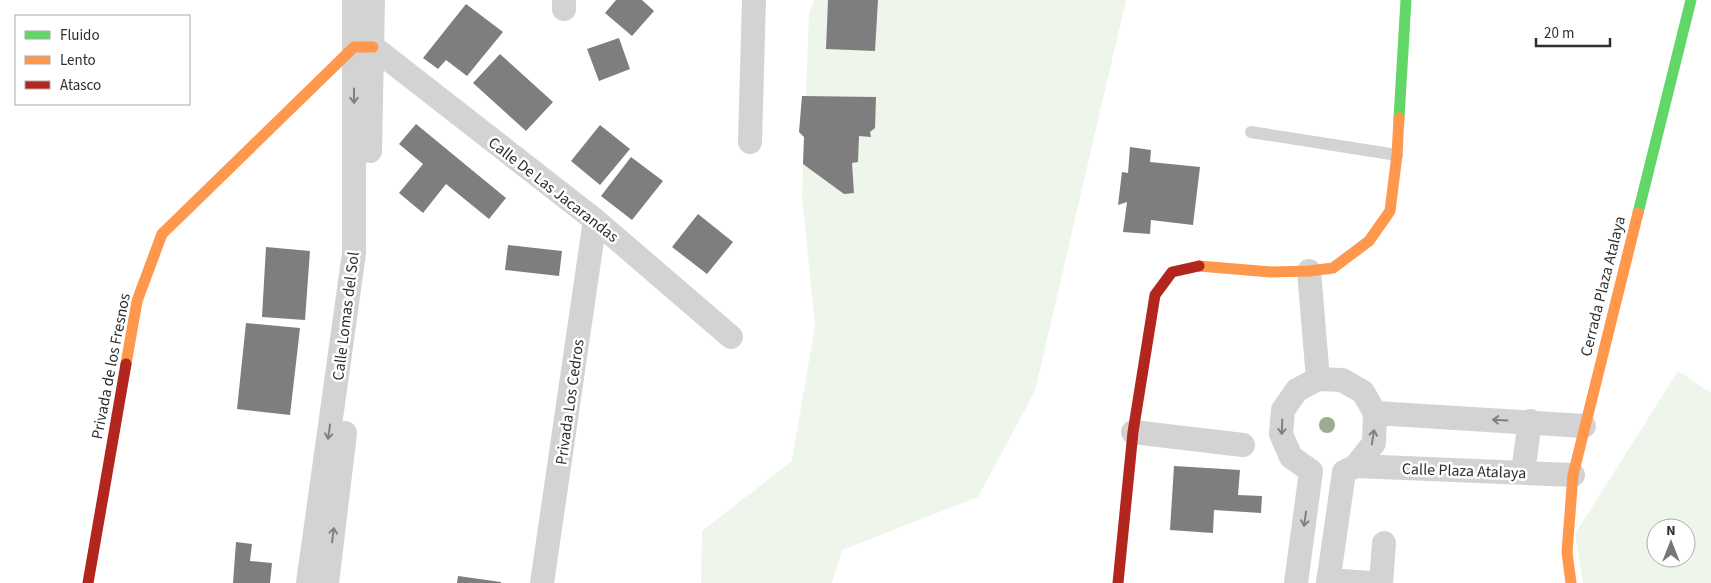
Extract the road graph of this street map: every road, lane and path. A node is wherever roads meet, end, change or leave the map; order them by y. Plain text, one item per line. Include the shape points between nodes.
1 (354, 0) edge
2 (373, 0) edge
3 (754, 0) edge
4 (1406, 0) edge
5 (1691, 0) edge
6 (363, 47) junction
7 (1251, 132) dead end
8 (750, 142) dead end
9 (1397, 155) junction
10 (595, 220) junction
11 (1309, 271) junction
12 (730, 337) dead end
13 (1318, 379) junction
14 (1375, 413) junction
15 (1530, 421) junction
16 (1584, 426) junction
17 (1133, 432) junction
18 (1243, 446) dead end
19 (1356, 466) junction
20 (1523, 472) junction
21 (1573, 475) junction
22 (1384, 543) dead end
23 (1328, 581) edge
24 (88, 583) edge
25 (308, 583) edge
26 (327, 583) edge
27 (542, 583) edge
28 (1118, 583) edge
29 (1296, 583) edge
30 (1371, 583) edge
31 (1381, 583) edge
32 (1571, 583) edge

1 - 6 street
2 - 6 street
3 - 8 street
4 - 9 street
5 - 16 street, Cerrada Plaza Atalaya
6 - 10 street, Calle De Las Jacarandas
6 - 24 street, Privada de los Fresnos via 162,234 137,301
6 -> 25 street, Calle Lomas del Sol via 354,253
26 -> 6 street, Calle Lomas del Sol via 367,253
7 - 9 lane
9 - 11 street via 1390,211 1369,241 1333,268
10 - 12 street, Calle De Las Jacarandas
10 - 27 street, Privada Los Cedros
11 - 13 street
11 - 17 street via 1271,272 1200,266 1172,272 1155,295
13 - 14 street via 1342,380 1363,392
13 -> 29 street via 1297,390 1283,410 1281,434 1291,456 1311,471
15 -> 14 street
19 -> 14 street via 1374,443
15 - 16 street
15 - 20 street
16 - 21 street, Cerrada Plaza Atalaya
17 - 18 street
17 - 28 street
19 - 20 street, Calle Plaza Atalaya
19 - 23 street via 1344,472
20 - 21 street, Calle Plaza Atalaya
21 - 32 street, Cerrada Plaza Atalaya via 1567,552
22 - 31 street
23 - 30 street

